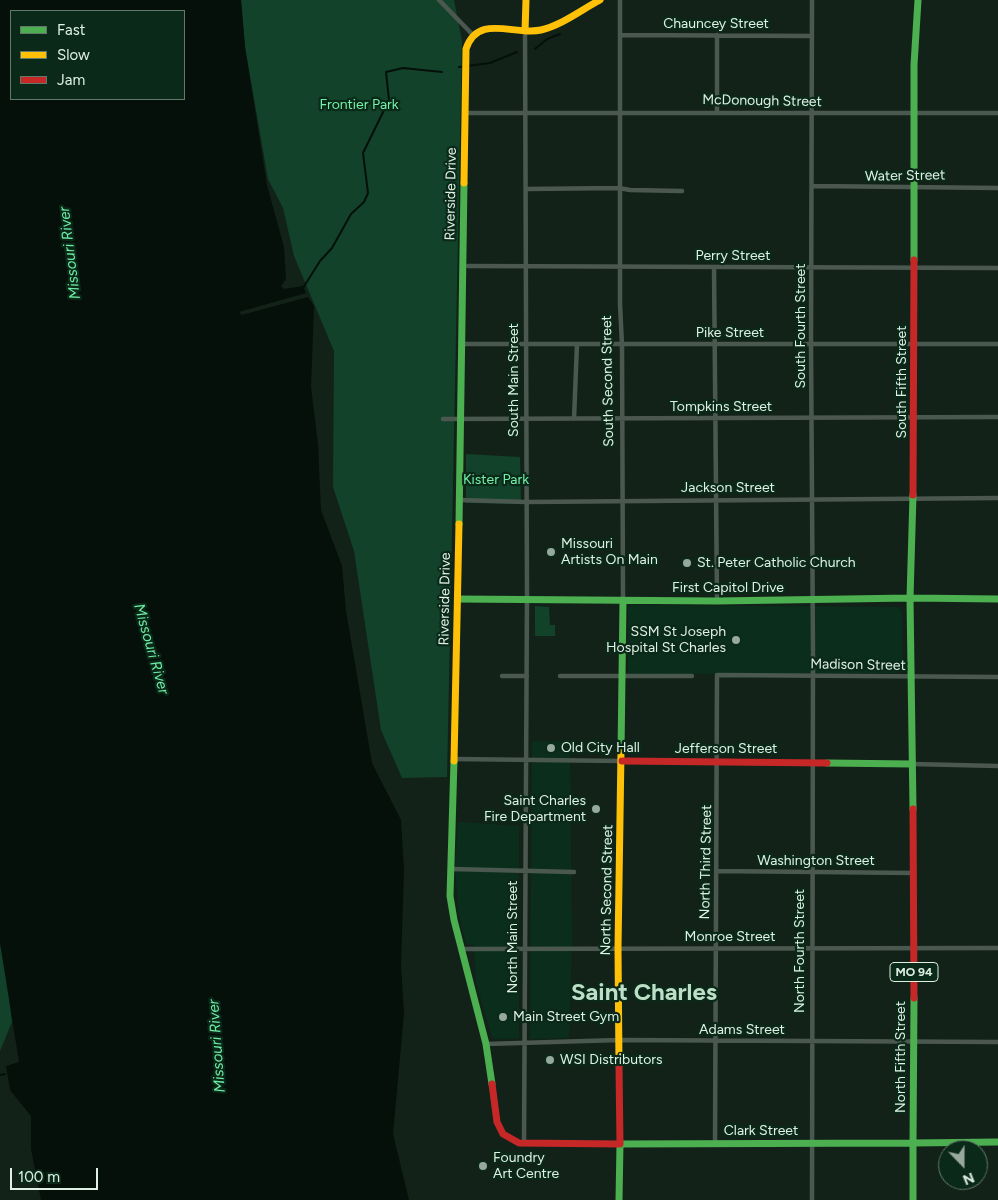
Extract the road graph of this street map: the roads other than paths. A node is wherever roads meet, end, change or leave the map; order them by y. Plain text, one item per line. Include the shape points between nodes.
1 (439, 0) edge
2 (526, 0) edge
3 (600, 0) edge
4 (620, 0) edge
5 (812, 0) edge
6 (918, 0) edge
7 (525, 31) junction
8 (472, 34) junction
9 (620, 35) junction
10 (717, 35) junction
11 (812, 36) junction
12 (525, 112) junction
13 (619, 112) junction
14 (717, 112) junction
15 (466, 113) junction
16 (813, 113) junction
17 (915, 113) junction
18 (998, 113) edge
19 (813, 186) junction
20 (914, 187) junction
21 (526, 188) junction
22 (619, 188) junction
23 (998, 188) edge
24 (682, 191) dead end
25 (468, 266) dead end
26 (620, 267) junction
27 (714, 267) junction
28 (812, 267) junction
29 (526, 268) junction
30 (914, 268) junction
31 (998, 268) edge
32 (461, 344) junction
33 (526, 344) junction
34 (577, 344) junction
35 (714, 344) junction
36 (811, 344) junction
37 (914, 344) junction
38 (998, 344) edge
39 (622, 345) junction
40 (914, 417) junction
41 (998, 417) edge
42 (715, 418) junction
43 (812, 418) junction
44 (443, 419) dead end
45 (460, 419) junction
46 (527, 419) junction
47 (574, 419) junction
48 (622, 419) junction
49 (998, 498) edge
50 (813, 499) junction
51 (914, 499) junction
52 (459, 500) junction
53 (622, 500) junction
54 (716, 500) junction
55 (527, 502) junction
56 (910, 598) junction
57 (458, 599) junction
58 (998, 599) edge
59 (527, 600) junction
60 (813, 600) junction
61 (623, 601) junction
62 (717, 601) junction
63 (717, 675) joint
64 (502, 676) dead end
65 (527, 676) junction
66 (560, 676) dead end
67 (692, 676) dead end
68 (813, 676) junction
69 (622, 677) junction
70 (910, 677) junction
71 (998, 677) edge
72 (453, 759) junction
73 (525, 760) junction
74 (622, 761) junction
75 (718, 761) junction
76 (812, 762) junction
77 (912, 764) junction
78 (998, 766) edge
79 (451, 869) junction
80 (524, 870) junction
81 (574, 872) dead end
82 (717, 872) junction
83 (811, 872) junction
84 (914, 872) junction
85 (524, 948) junction
86 (618, 948) junction
87 (914, 948) junction
88 (998, 948) edge
89 (716, 949) junction
90 (811, 949) junction
91 (461, 950) junction
92 (618, 1040) junction
93 (524, 1042) junction
94 (716, 1042) junction
95 (812, 1042) junction
96 (912, 1042) junction
97 (998, 1042) edge
98 (486, 1044) junction
99 (998, 1142) edge
100 (812, 1143) junction
101 (913, 1143) junction
102 (524, 1144) junction
103 (620, 1144) junction
104 (716, 1144) junction
105 (619, 1200) edge
106 (812, 1200) edge
107 (913, 1200) edge

1 - 8 street
2 - 7 main road, South Main Street
3 - 7 main road via 549,27 535,32
4 - 9 street, South Second Street
5 - 11 street, South Fourth Street
6 - 17 main road, South Fifth Street
7 - 8 main road via 483,29
7 - 12 street, South Main Street
8 - 15 main road, Riverside Drive via 466,52
9 - 10 street, Chauncey Street
9 - 13 street, South Second Street
10 - 11 street, Chauncey Street
10 - 14 street
11 - 16 street, South Fourth Street
12 - 13 street, McDonough Street
12 - 15 street, McDonough Street
12 - 21 street, South Main Street
13 - 14 street, McDonough Street
13 - 22 street, South Second Street
14 - 16 street, McDonough Street
15 - 32 main road, Riverside Drive
16 - 17 street, McDonough Street
16 - 19 street, South Fourth Street
17 - 18 street, McDonough Street
17 - 20 main road, South Fifth Street
19 - 20 street, Water Street
19 - 28 street, South Fourth Street
20 - 23 street, Water Street
20 - 30 main road, South Fifth Street
21 - 22 street
21 - 29 street, South Main Street
22 - 24 street
22 - 26 street, South Second Street
25 - 29 street, Perry Street
26 - 27 street, Perry Street
26 - 29 street, Perry Street
26 - 39 street, South Second Street
27 - 28 street, Perry Street
27 - 35 street
28 - 30 street, Perry Street
28 - 36 street, South Fourth Street
29 - 33 street, South Main Street
30 - 31 street, Perry Street
30 - 37 main road, South Fifth Street
32 - 33 street, Pike Street
32 - 45 main road, Riverside Drive
33 - 34 street, Pike Street
33 - 46 street, South Main Street
34 - 39 street, Pike Street
34 - 47 street
35 - 36 street, Pike Street
35 - 39 street, Pike Street
35 - 42 street
36 - 37 street, Pike Street
36 - 43 street, South Fourth Street
37 - 38 street, Pike Street
37 - 40 main road, South Fifth Street
39 - 48 street, South Second Street
40 - 41 street, Tompkins Street
40 - 43 street, Tompkins Street
40 - 51 main road, South Fifth Street
42 - 43 street, Tompkins Street
42 - 48 street, Tompkins Street
42 - 54 street
43 - 50 street, South Fourth Street
44 - 45 street, Tompkins Street
45 - 46 street, Tompkins Street
45 - 52 main road, Riverside Drive
46 - 47 street, Tompkins Street
46 - 55 street, South Main Street
47 - 48 street, Tompkins Street
48 - 53 street, South Second Street
49 - 51 street, Jackson Street
50 - 51 street, Jackson Street
50 - 54 street, Jackson Street
50 - 60 street, South Fourth Street
51 - 56 main road, South Fifth Street
52 - 55 street, Jackson Street
52 - 57 main road, Riverside Drive
53 - 54 street, Jackson Street
53 - 55 street, Jackson Street
53 - 61 street, South Second Street
54 - 62 street
55 - 59 street, South Main Street
56 - 58 main road, First Capitol Drive
56 - 60 main road, First Capitol Drive
56 - 70 main road, South Fifth Street / MO 94
57 - 59 main road, First Capitol Drive
57 - 72 main road, Riverside Drive
59 - 61 main road, First Capitol Drive
59 - 65 street, South Main Street
60 - 62 main road, First Capitol Drive
60 - 68 street, South Fourth Street
61 - 62 main road, First Capitol Drive
61 - 69 main road, South Second Street
63 - 68 street, Madison Street
63 - 75 street, North Third Street
64 - 65 street
65 - 73 street, South Main Street
66 - 69 street
67 - 69 street
68 - 70 street, Madison Street
68 - 76 street, South Fourth Street
69 - 74 main road, South Second Street
70 - 71 street, Madison Street
70 - 77 main road, South Fifth Street / MO 94
72 - 73 street, Jefferson Street
72 - 79 main road, Riverside Drive
73 - 74 street, Jefferson Street
73 - 80 street, North Main Street
74 - 75 main road, Jefferson Street
74 - 86 main road, North Second Street
75 - 76 main road, Jefferson Street
75 - 82 street, North Third Street
76 - 77 main road, Jefferson Street
76 - 83 street, North Fourth Street
77 - 78 street, Jefferson Street
77 - 84 main road, North Fifth Street / MO 94
79 - 80 street
79 - 91 main road, Riverside Drive via 452,909
80 - 81 street
80 - 85 street, North Main Street
82 - 83 street, Washington Street
82 - 89 street, North Third Street
83 - 84 street, Washington Street
83 - 90 street, North Fourth Street
84 - 87 main road, North Fifth Street / MO 94
85 - 86 street, Monroe Street
85 - 91 street, Monroe Street
85 - 93 street, North Main Street
86 - 89 street, Monroe Street
86 - 92 main road, North Second Street
87 - 88 street, Monroe Street
87 - 90 street, Monroe Street
87 - 96 main road, North Fifth Street / MO 94
89 - 90 street, Monroe Street
89 - 94 street, North Third Street
90 - 95 street, North Fourth Street
91 - 98 main road, Riverside Drive
92 - 93 street, Adams Street
92 - 94 street, Adams Street
92 - 103 main road, North Second Street
93 - 98 street, Adams Street
93 - 102 street, North Main Street
94 - 95 street, Adams Street
94 - 104 street, North Third Street
95 - 96 street, Adams Street
95 - 100 street, North Fourth Street
96 - 97 street, Adams Street
96 - 101 main road, North Fifth Street / MO 94
98 - 102 main road, Riverside Drive via 499,1128 508,1138
99 - 101 main road, Clark Street
100 - 101 main road, Clark Street
100 - 104 main road, Clark Street
100 - 106 street, North Fourth Street
101 - 107 main road, North Fifth Street
102 - 103 main road, Clark Street
103 - 104 main road, Clark Street
103 - 105 main road, North Second Street

